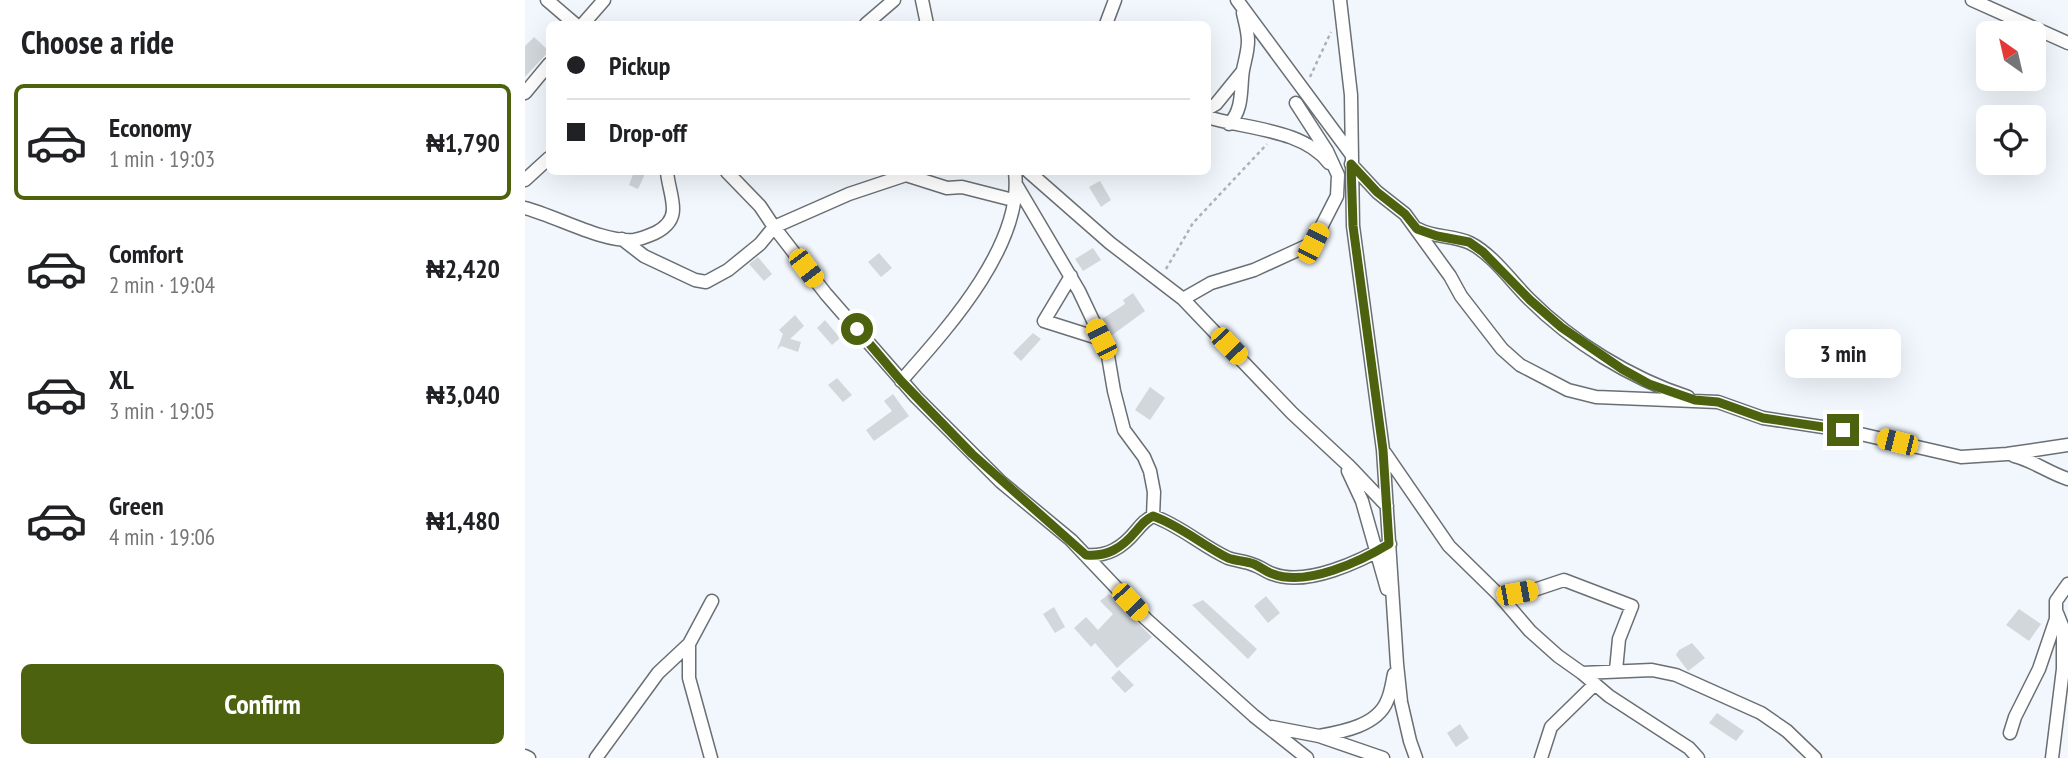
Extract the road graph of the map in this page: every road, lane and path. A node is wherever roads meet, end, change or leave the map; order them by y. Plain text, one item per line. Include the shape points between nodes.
1 (548, 0) edge
2 (604, 0) edge
3 (894, 0) edge
4 (922, 0) edge
5 (1115, 0) edge
6 (1972, 0) edge
7 (1239, 4) edge
8 (1340, 6) edge
9 (572, 21) edge
10 (586, 21) edge
11 (870, 21) edge
12 (926, 21) edge
13 (1107, 21) edge
14 (2068, 43) edge
15 (546, 68) edge
16 (1243, 71) junction
17 (1303, 90) junction
18 (525, 93) edge
19 (1296, 103) dead end
20 (1211, 107) edge
21 (1211, 118) edge
22 (1229, 124) junction
23 (1275, 133) junction
24 (1351, 160) junction
25 (546, 161) edge
26 (667, 175) edge
27 (730, 175) edge
28 (1015, 175) edge
29 (1032, 175) edge
30 (1338, 175) junction
31 (893, 176) edge
32 (525, 180) edge
33 (1017, 186) junction
34 (1013, 200) junction
35 (525, 208) edge
36 (774, 227) junction
37 (1417, 229) junction
38 (622, 239) junction
39 (1071, 276) junction
40 (1160, 281) junction
41 (1183, 299) junction
42 (1101, 339) junction
43 (901, 381) junction
44 (1695, 400) junction
45 (2068, 445) edge
46 (1383, 450) junction
47 (1335, 452) junction
48 (2007, 454) junction
49 (2068, 479) edge
50 (1387, 506) junction
51 (1153, 516) junction
52 (1389, 544) junction
53 (1375, 552) junction
54 (1086, 555) junction
55 (2068, 584) edge
56 (1500, 596) junction
57 (712, 601) dead end
58 (1392, 603) junction
59 (2055, 610) junction
60 (2068, 615) edge
61 (2063, 628) junction
62 (689, 644) junction
63 (1396, 660) junction
64 (1616, 670) junction
65 (1581, 673) junction
66 (1595, 684) junction
67 (1268, 726) junction
68 (2010, 733) dead end
69 (1319, 736) junction
70 (596, 758) edge
71 (711, 758) edge
72 (1307, 758) edge
73 (1383, 758) edge
74 (1416, 758) edge
75 (1541, 758) edge
76 (1698, 758) edge
77 (1815, 758) edge
78 (2052, 758) edge

1 - 9 street
2 - 10 street
3 - 11 street
4 - 12 street
5 - 13 street
6 - 14 street
7 - 16 street via 1248,40
7 - 17 street
8 - 17 path
8 - 24 street via 1351,95
15 - 18 street
16 - 20 street
16 - 22 street via 1241,98
17 - 24 street
19 - 30 street
21 - 22 street
22 - 23 street
23 - 30 street via 1315,150
23 - 40 path via 1193,223
24 - 37 street
24 - 46 street via 1353,226
25 - 32 street
26 - 38 street via 673,210 669,224 643,238
27 - 36 street via 761,206
28 - 33 street
29 - 40 street
30 - 41 street via 1337,196 1313,243
31 - 34 street via 906,175
31 - 36 street
33 - 34 street
33 - 39 street
34 - 43 street via 1000,243 969,299
35 - 38 street
36 - 38 street via 728,270 706,282 644,256
36 - 43 street
37 - 44 street via 1469,242 1561,327 1649,384
37 - 44 street via 1487,331 1520,365 1582,395
39 - 42 street
39 - 42 street via 1044,321
40 - 41 street
41 - 47 street
42 - 51 street via 1111,364 1124,430 1150,471
43 - 54 street via 1001,482
44 - 48 street via 1961,457
45 - 48 street
46 - 50 street
46 - 56 street via 1449,546
47 - 50 street
47 - 53 street via 1362,501
48 - 49 street
50 - 52 street
51 - 53 street via 1173,523 1230,559 1273,575 1324,573
51 - 54 street via 1117,549 1100,556
52 - 53 street
52 - 58 street
53 - 58 street
54 - 67 street via 1146,619
55 - 59 street
56 - 64 street via 1564,580 1632,606 1619,639
56 - 65 street via 1530,631
57 - 62 street
58 - 63 street
59 - 61 street
59 - 68 street via 2039,669
60 - 61 street
61 - 78 street
62 - 70 street via 659,673
62 - 71 street via 689,678
63 - 69 street via 1387,703 1379,712 1364,723
63 - 74 street
64 - 65 street
64 - 77 street via 1676,675 1721,694 1761,713
65 - 66 street
66 - 75 street via 1551,727
66 - 76 street via 1689,747
67 - 69 street
67 - 72 street
69 - 73 street

